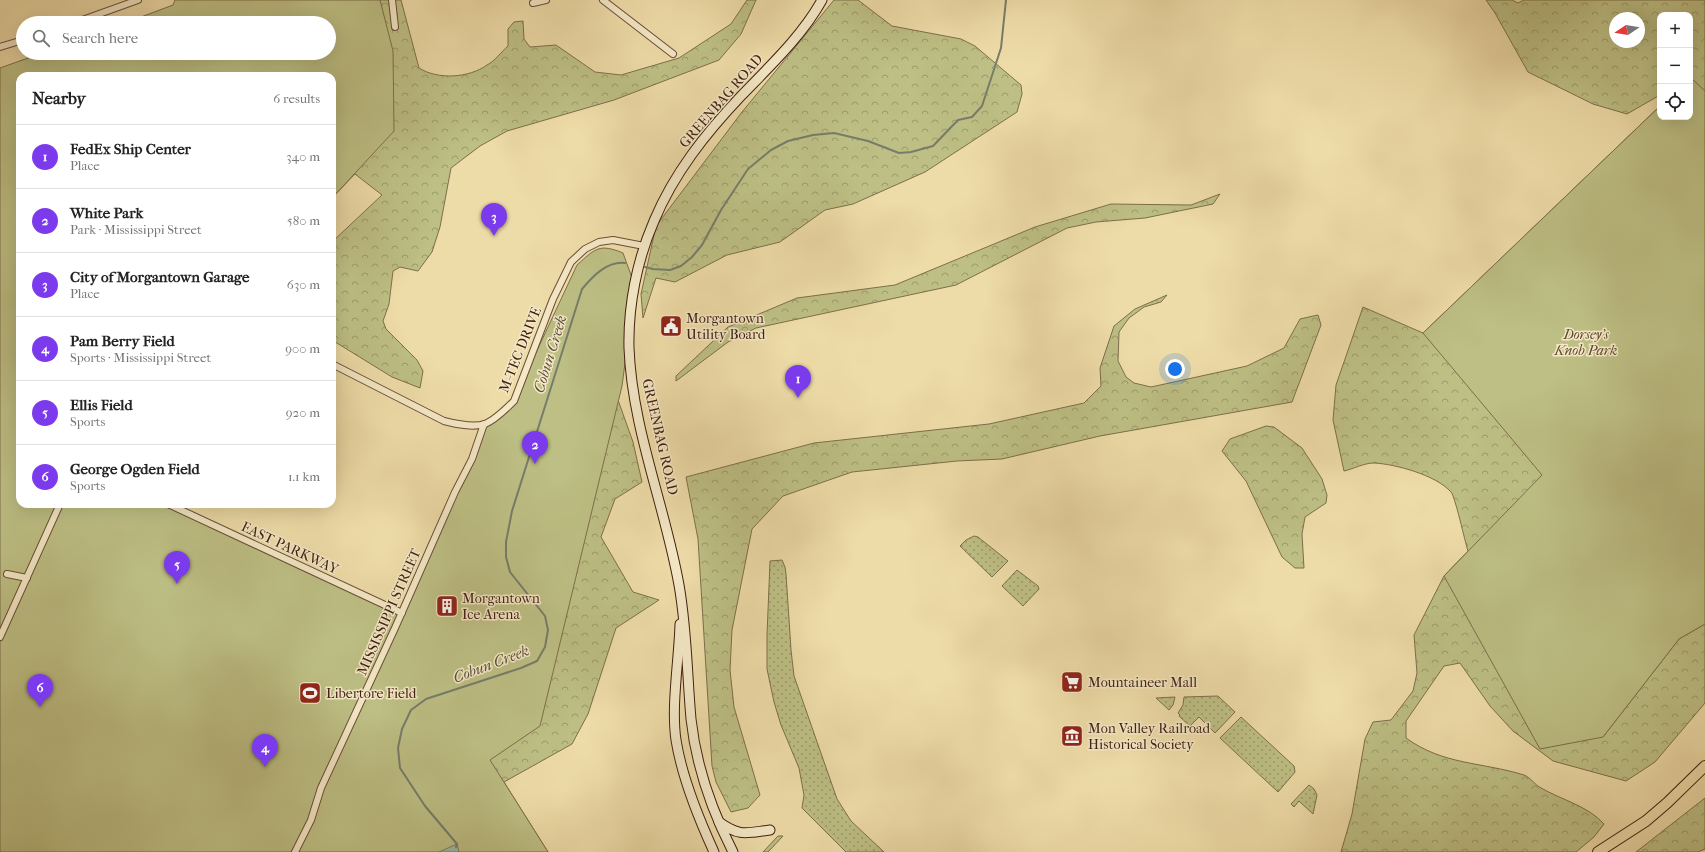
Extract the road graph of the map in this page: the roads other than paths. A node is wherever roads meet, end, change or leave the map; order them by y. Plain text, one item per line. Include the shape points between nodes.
1 (138, 0) edge
2 (392, 0) edge
3 (546, 0) edge
4 (603, 0) edge
5 (822, 0) edge
6 (533, 3) dead end
7 (93, 16) edge
8 (396, 27) dead end
9 (16, 42) edge
10 (0, 47) edge
11 (673, 54) dead end
12 (644, 246) junction
13 (336, 366) edge
14 (484, 424) junction
15 (58, 508) edge
16 (177, 508) edge
17 (6, 574) dead end
18 (27, 578) junction
19 (681, 603) junction
20 (402, 613) junction
21 (0, 637) edge
22 (1705, 766) edge
23 (718, 821) junction
24 (770, 830) dead end
25 (295, 852) edge
26 (714, 852) edge
27 (733, 852) edge
28 (1598, 852) edge

1 - 7 street
2 - 8 street
3 - 6 street
4 - 11 street
5 - 12 main road, GREENBAG ROAD via 806,25 693,152 676,176
9 - 10 street
12 - 14 street, M-TEC DRIVE via 613,240 599,242 576,256 564,272 514,401 506,410
12 - 19 main road, GREENBAG ROAD via 631,317 631,373
13 - 14 street via 444,421
14 - 20 street, MISSISSIPPI STREET via 478,446
15 - 18 street
16 - 20 street, EAST PARKWAY
17 - 18 street
18 - 21 street
19 - 23 main road, GREENBAG ROAD via 697,751
19 - 26 main road, GREENBAG ROAD via 676,739 692,797
20 - 25 street, MISSISSIPPI STREET via 321,788 311,820
22 - 28 main road via 1646,821
23 - 24 main road via 737,833
23 - 27 main road, GREENBAG ROAD

